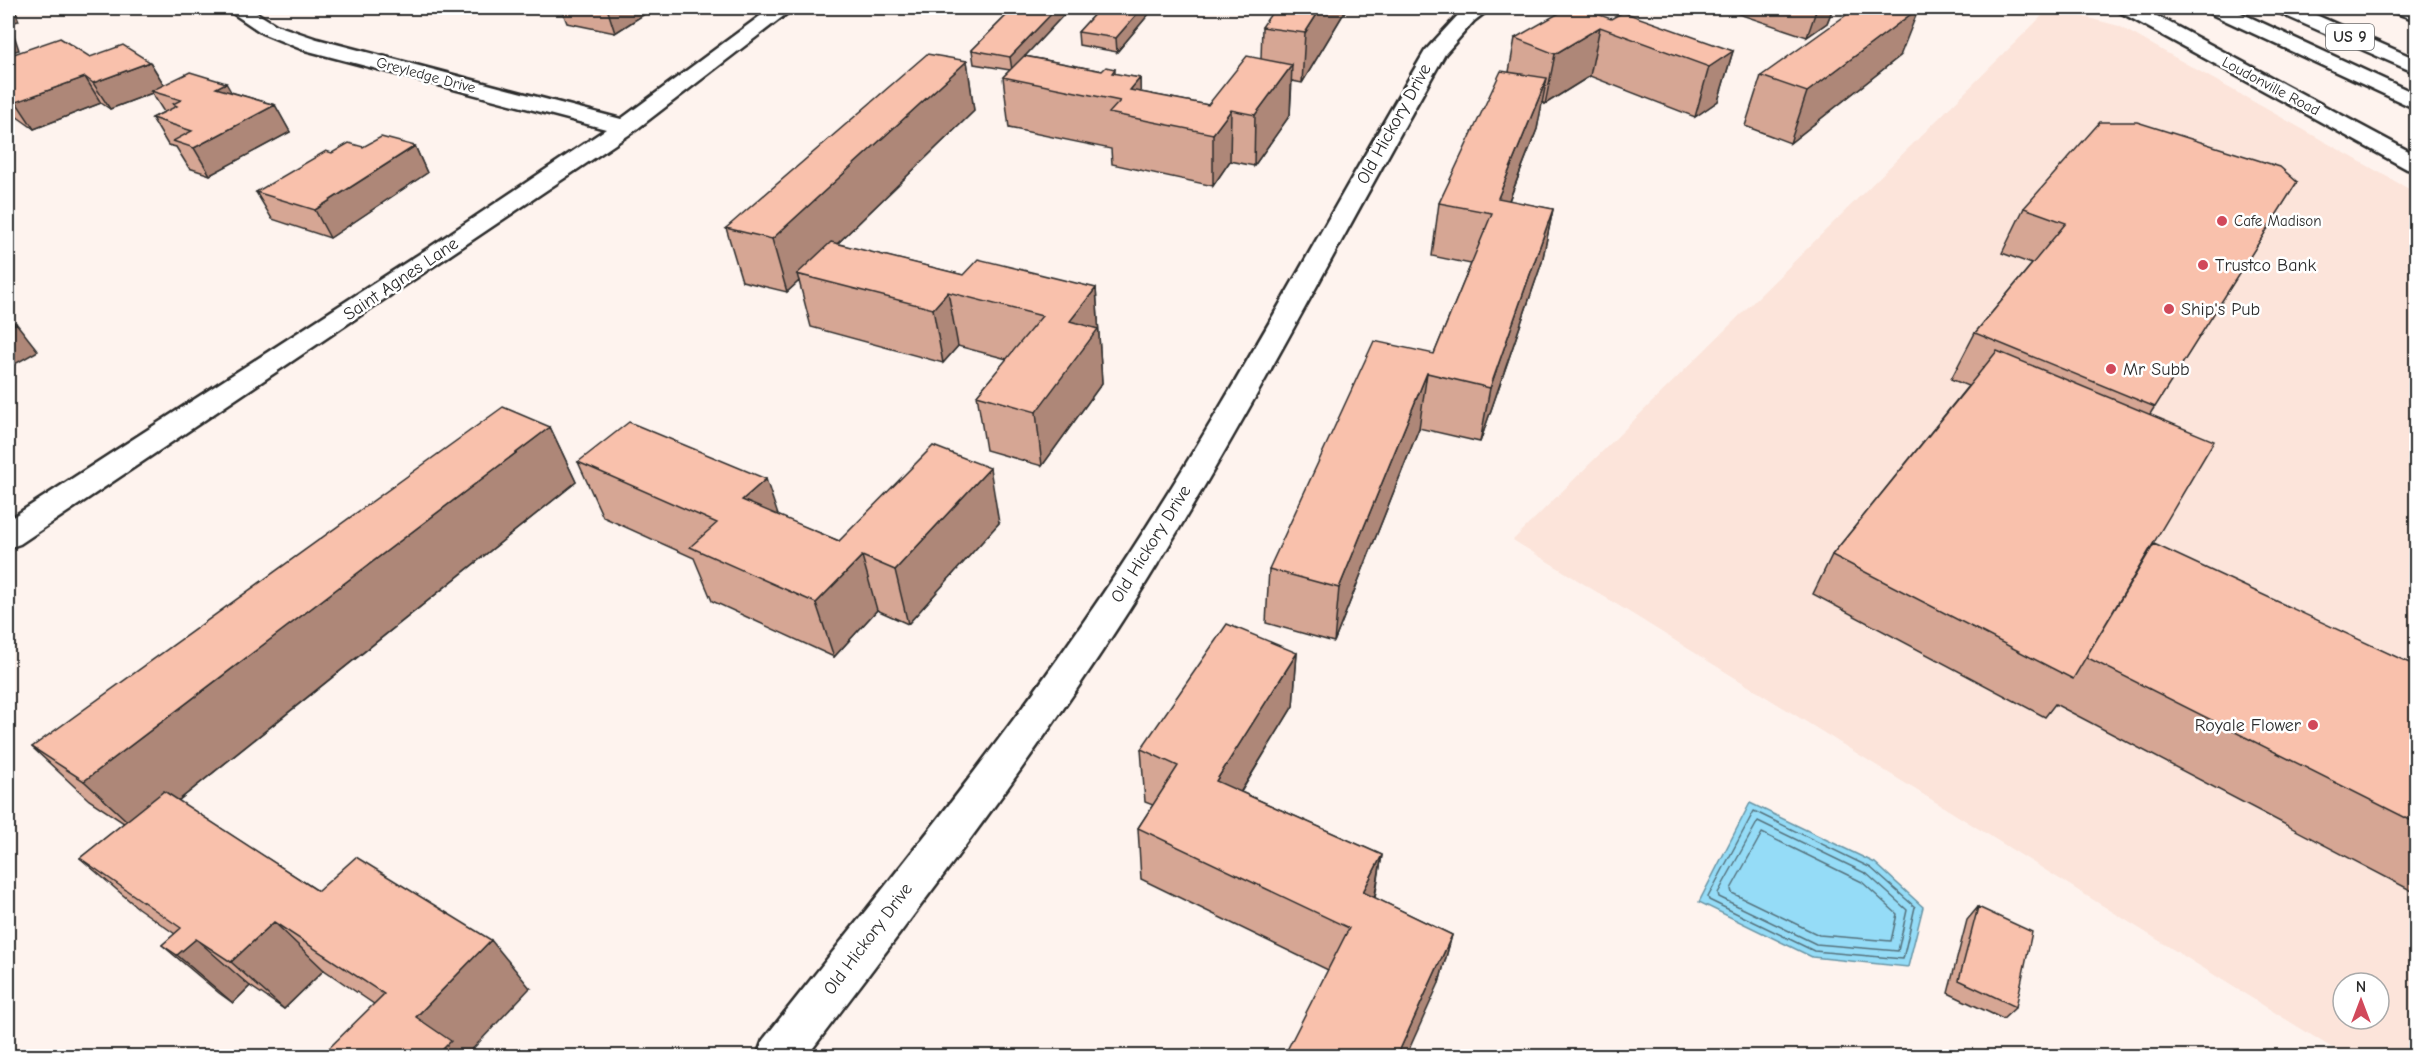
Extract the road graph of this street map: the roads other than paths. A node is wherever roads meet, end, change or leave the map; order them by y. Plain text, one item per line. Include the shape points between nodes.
1 (234, 8) edge
2 (784, 8) edge
3 (1481, 8) edge
4 (2127, 8) edge
5 (2214, 8) edge
6 (2284, 8) edge
7 (2400, 8) edge
8 (2416, 14) edge
9 (2416, 67) edge
10 (2416, 102) edge
11 (624, 126) junction
12 (2416, 164) edge
13 (8, 536) edge
14 (779, 1056) edge

1 - 11 main road, Greyledge Drive via 269,29 309,44
2 - 11 main road, Saint Agnes Lane
3 - 14 main road, Old Hickory Drive via 1467,17 1436,51 1208,454 1117,600 977,796
4 - 12 main road, Loudonville Road
5 - 10 main road
6 - 9 main road, US 9
7 - 8 main road
11 - 13 main road, Saint Agnes Lane via 305,342

